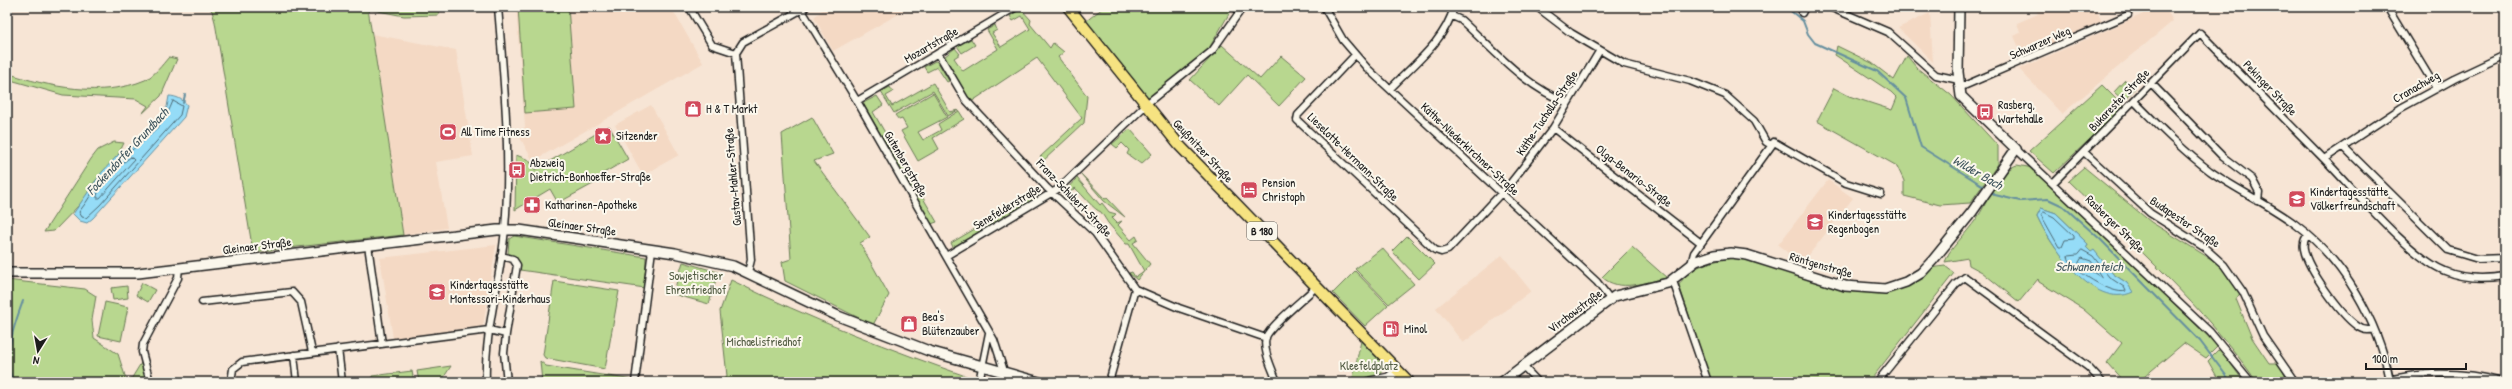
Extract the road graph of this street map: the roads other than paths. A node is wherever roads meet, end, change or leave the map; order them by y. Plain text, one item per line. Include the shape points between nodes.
1 (498, 7) edge
2 (689, 7) edge
3 (1016, 7) edge
4 (1068, 7) edge
5 (1243, 7) edge
6 (1324, 7) edge
7 (1454, 7) edge
8 (1537, 7) edge
9 (1806, 7) edge
10 (1830, 7) edge
11 (1959, 7) edge
12 (2387, 7) edge
13 (802, 8) edge
14 (1802, 13) dead end
15 (2128, 15) dead end
16 (1452, 16) junction
17 (2200, 33) joint
18 (1600, 50) junction
19 (736, 53) junction
20 (938, 53) junction
21 (1355, 55) junction
22 (2505, 55) edge
23 (2151, 83) junction
24 (1959, 84) junction
25 (2436, 88) junction
26 (1390, 89) junction
27 (857, 100) junction
28 (2134, 101) junction
29 (1568, 103) junction
30 (1146, 106) junction
31 (1553, 128) junction
32 (1771, 145) junction
33 (2344, 147) junction
34 (2016, 149) junction
35 (2084, 152) junction
36 (2324, 159) junction
37 (2054, 182) junction
38 (1053, 193) junction
39 (1502, 193) junction
40 (1881, 194) dead end
41 (2258, 201) junction
42 (505, 229) junction
43 (2308, 235) junction
44 (1701, 243) junction
45 (368, 245) junction
46 (652, 250) junction
47 (1441, 252) joint
48 (501, 256) junction
49 (946, 256) junction
50 (2505, 258) edge
51 (1691, 264) junction
52 (179, 267) junction
53 (748, 272) junction
54 (7, 273) edge
55 (2505, 276) edge
56 (1673, 281) junction
57 (1316, 287) junction
58 (1135, 289) junction
59 (1610, 300) junction
60 (202, 302) dead end
61 (2374, 329) junction
62 (489, 330) junction
63 (989, 332) junction
64 (506, 334) junction
65 (1266, 338) junction
66 (382, 344) junction
67 (338, 349) junction
68 (312, 352) junction
69 (294, 355) junction
70 (1523, 366) junction
71 (982, 368) junction
72 (1398, 371) junction
73 (1002, 373) junction
74 (635, 380) edge
75 (2390, 380) junction
76 (1373, 381) edge
77 (150, 382) edge
78 (231, 382) edge
79 (297, 382) edge
80 (342, 382) edge
81 (486, 382) edge
82 (507, 382) edge
83 (979, 382) edge
84 (1039, 382) edge
85 (1109, 382) edge
86 (1277, 382) edge
87 (1408, 382) edge
88 (1502, 382) edge
89 (1538, 382) edge
90 (1708, 382) edge
91 (1877, 382) edge
92 (2102, 382) edge
93 (2251, 382) edge
94 (2295, 382) edge
95 (2381, 382) edge
96 (2502, 382) edge

1 - 42 street via 506,138
2 - 19 street via 712,45
3 - 20 street, Mozartstraße
4 - 30 main road, Geußnitzer Straße / B 180
5 - 30 street, Senefelderstraße via 1222,38 1199,62
6 - 21 street, Käthe-Niederkirchner-Straße via 1332,24
7 - 16 street
8 - 18 street
9 - 14 street
10 - 24 street via 1888,32 1936,75
11 - 24 street
12 - 25 street
13 - 19 street via 743,42
13 - 27 street, Gutenbergstraße
15 - 24 street, Schwarzer Weg via 1979,81
16 - 26 street via 1439,38
16 - 29 street via 1461,20 1528,82
17 - 23 street, Bukarester Straße
17 - 36 street, Pekinger Straße
18 - 29 street, Käthe-Tucholla-Straße
18 - 32 street via 1624,64 1690,81 1725,95 1754,121 1766,142
19 - 53 street, Gustav-Mahler-Straße via 751,260
20 - 27 street, Mozartstraße
20 - 38 street, Franz-Schubert-Straße via 965,99
21 - 26 street, Käthe-Niederkirchner-Straße
21 - 47 street, Lieselotte-Hermann-Straße via 1298,115 1297,120 1435,250
22 - 25 street, Cranachweg
23 - 28 street, Bukarester Straße
23 - 41 street via 2223,157 2252,179 2259,192
24 - 34 street, Rasberger Straße via 1964,102
25 - 33 street, Cranachweg via 2401,108
26 - 39 street, Käthe-Niederkirchner-Straße
27 - 49 street, Gutenbergstraße
28 - 35 street, Bukarester Straße
28 - 41 street via 2208,169
29 - 31 street, Käthe-Tucholla-Straße
30 - 38 street, Senefelderstraße
30 - 57 main road, Geußnitzer Straße / B 180 via 1179,145
31 - 39 street, Käthe-Tucholla-Straße
31 - 44 street, Olga-Benario-Straße
32 - 40 street via 1774,142 1784,146 1846,182
32 - 44 street
33 - 36 street
33 - 50 street via 2448,250 2478,259
34 - 37 street, Rasberger Straße
34 - 51 street, Röntgenstraße via 1961,227 1921,273 1906,282 1885,289 1840,285 1739,254 1714,254
35 - 37 street, Bukarester Straße
35 - 94 street, Budapester Straße via 2150,213 2205,248 2224,264 2243,292 2263,336
36 - 55 street, Pekinger Straße via 2398,235 2436,267 2465,276
37 - 93 street, Rasberger Straße via 2210,332
38 - 49 street, Senefelderstraße
38 - 58 street, Franz-Schubert-Straße via 1095,233
39 - 47 street, Käthe-Tucholla-Straße via 1448,250
39 - 59 street, Käthe-Niederkirchner-Straße via 1597,282
41 - 43 street
42 - 45 street, Gleinaer Straße
42 - 46 street, Gleinaer Straße
42 - 48 street
43 - 61 street via 2361,300
43 - 61 street via 2304,239 2304,251 2320,280 2352,322 2366,330
44 - 51 street via 1691,258
45 - 52 street, Gleinaer Straße
45 - 66 street
46 - 53 street, Gleinaer Straße via 720,263
46 - 74 street
48 - 62 street
48 - 64 street via 516,261
49 - 63 street, Gutenbergstraße
51 - 56 street, Röntgenstraße
52 - 54 street, Gleinaer Straße via 138,273
52 - 77 street via 178,278 143,344 142,352
53 - 71 street, Gleinaer Straße via 844,318 929,351
56 - 59 street, Virchowstraße via 1620,294
56 - 90 street
57 - 65 street via 1272,329
57 - 72 main road, Geußnitzer Straße / B 180
58 - 65 street via 1180,308
58 - 85 street
59 - 70 street, Virchowstraße
60 - 68 street via 292,292 302,302
61 - 75 street via 2386,360
62 - 64 street
62 - 66 street
62 - 81 street
63 - 71 street
63 - 73 street, Gutenbergstraße via 1003,368
64 - 82 street via 504,353
65 - 86 street via 1266,348
66 - 67 street
67 - 68 street
67 - 80 street
68 - 69 street
69 - 78 street via 242,362 233,369
69 - 79 street
70 - 88 street, Virchowstraße
70 - 89 street
71 - 73 street, Gleinaer Straße
71 - 83 street
72 - 76 street via 1389,378
72 - 87 main road, B 180
73 - 84 street, Gleinaer Straße
75 - 95 street
75 - 96 street via 2459,374
91 - 92 street via 1962,278 1968,279 2088,367

